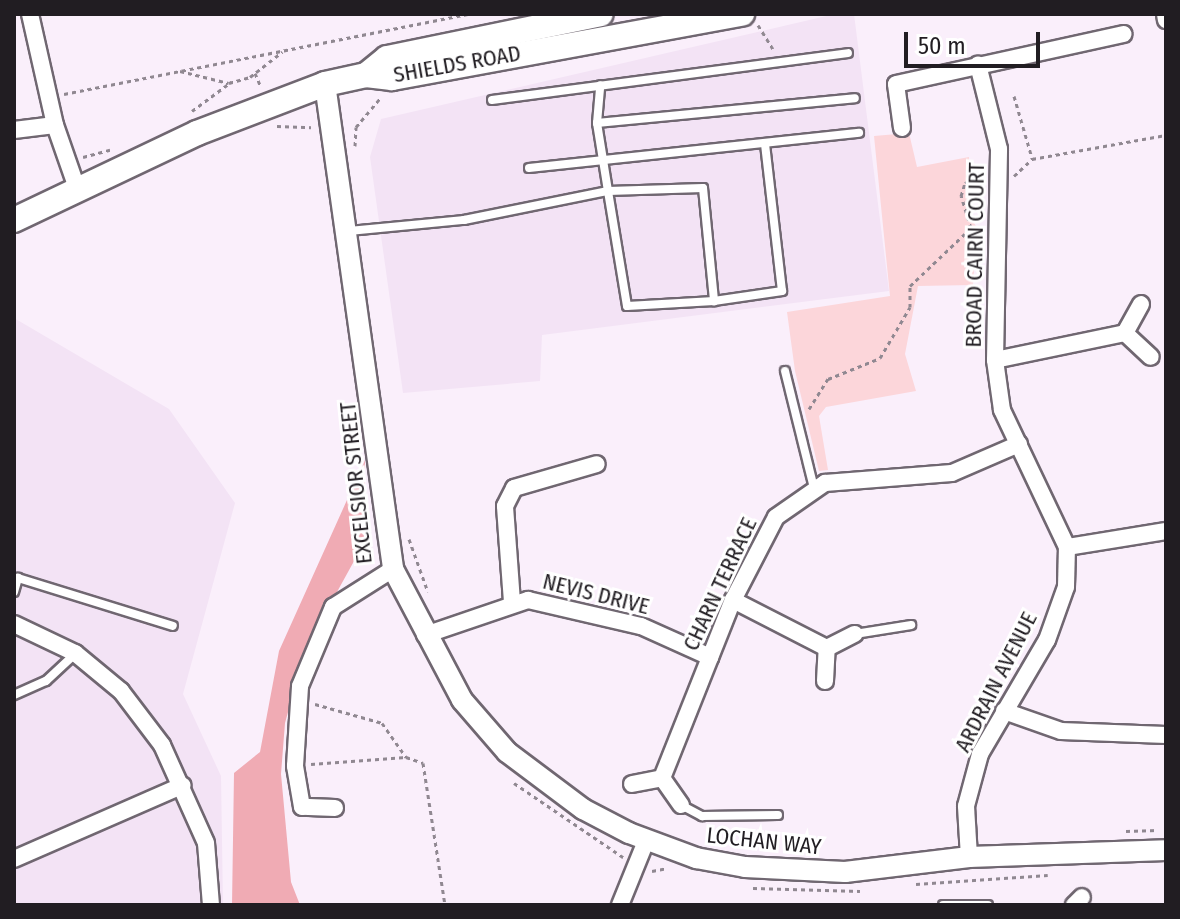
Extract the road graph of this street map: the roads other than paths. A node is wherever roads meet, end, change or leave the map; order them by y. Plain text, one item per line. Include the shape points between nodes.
1 (30, 14) edge
2 (601, 14) edge
3 (742, 14) edge
4 (1165, 14) edge
5 (1166, 20) edge
6 (1124, 34) dead end
7 (848, 53) dead end
8 (978, 65) junction
9 (366, 75) junction
10 (325, 84) junction
11 (600, 85) junction
12 (855, 98) dead end
13 (492, 100) dead end
14 (597, 123) junction
15 (55, 125) junction
16 (902, 128) dead end
17 (14, 130) edge
18 (859, 133) dead end
19 (765, 143) junction
20 (603, 160) junction
21 (529, 168) dead end
22 (78, 191) junction
23 (608, 191) junction
24 (14, 220) edge
25 (349, 231) junction
26 (714, 301) junction
27 (1141, 304) dead end
28 (1125, 333) junction
29 (1151, 357) dead end
30 (995, 360) junction
31 (785, 371) dead end
32 (1019, 444) junction
33 (597, 464) dead end
34 (814, 488) junction
35 (1166, 531) edge
36 (1067, 547) junction
37 (393, 569) junction
38 (16, 577) edge
39 (14, 592) edge
40 (733, 600) junction
41 (512, 602) junction
42 (14, 624) edge
43 (911, 625) dead end
44 (173, 626) dead end
45 (855, 634) joint
46 (425, 635) junction
47 (827, 648) junction
48 (75, 653) junction
49 (710, 657) junction
50 (825, 681) dead end
51 (14, 695) edge
52 (1004, 711) junction
53 (1166, 735) edge
54 (662, 778) junction
55 (632, 784) dead end
56 (183, 785) junction
57 (681, 805) joint
58 (335, 808) dead end
59 (778, 815) dead end
60 (646, 841) junction
61 (1166, 850) edge
62 (969, 857) junction
63 (14, 859) edge
64 (211, 905) edge
65 (620, 905) edge
66 (943, 905) edge
67 (988, 905) edge

1 - 15 street
2 - 9 main road, SHIELDS ROAD via 387,58
3 - 9 main road, SHIELDS ROAD via 392,78
4 - 5 street
6 - 8 street
7 - 11 lane
8 - 16 street via 896,84
8 - 30 street, BROAD CAIRN COURT via 999,149
9 - 10 main road
10 - 22 main road via 197,133
10 - 25 street, EXCELSIOR STREET
11 - 13 lane
11 - 14 lane
12 - 14 lane
14 - 20 lane
15 - 17 street
15 - 22 street
18 - 19 lane
19 - 20 lane
19 - 26 lane via 782,291
20 - 21 lane
20 - 23 lane
22 - 24 main road
23 - 25 lane via 464,220
23 - 26 lane via 627,306
23 - 26 lane via 703,188
25 - 37 street, EXCELSIOR STREET
27 - 28 street
28 - 29 street
28 - 30 street
30 - 32 street, BROAD CAIRN COURT via 1002,410
31 - 34 lane
32 - 34 street, CHARN TERRACE via 952,473 842,480
32 - 36 street, ARDRAIN AVENUE
33 - 41 street via 514,488 505,506
34 - 40 street, CHARN TERRACE via 776,517
35 - 36 street
36 - 52 street, ARDRAIN AVENUE via 1066,587 1047,640
37 - 46 street, LOCHAN WAY
37 - 58 street, EXCELSIOR STREET via 333,607 300,686 295,766 302,807
38 - 39 lane
38 - 44 lane
40 - 47 street
40 - 49 street, CHARN TERRACE
41 - 46 street, NEVIS DRIVE
41 - 49 street, NEVIS DRIVE via 528,600 641,626
42 - 48 street
43 - 45 lane
45 - 47 street
46 - 60 street, LOCHAN WAY via 462,700 507,752 583,809
47 - 50 street
48 - 51 lane via 46,681
48 - 56 street via 121,691 162,745
49 - 54 street, CHARN TERRACE
52 - 53 street via 1061,731
52 - 62 street, ARDRAIN AVENUE via 980,754 966,806
54 - 55 street
54 - 57 street
56 - 63 street
56 - 64 street via 206,843
57 - 59 lane via 702,816
60 - 62 street, LOCHAN WAY via 745,867 831,872
60 - 65 street
61 - 62 street, LOCHAN WAY
66 - 67 lane

